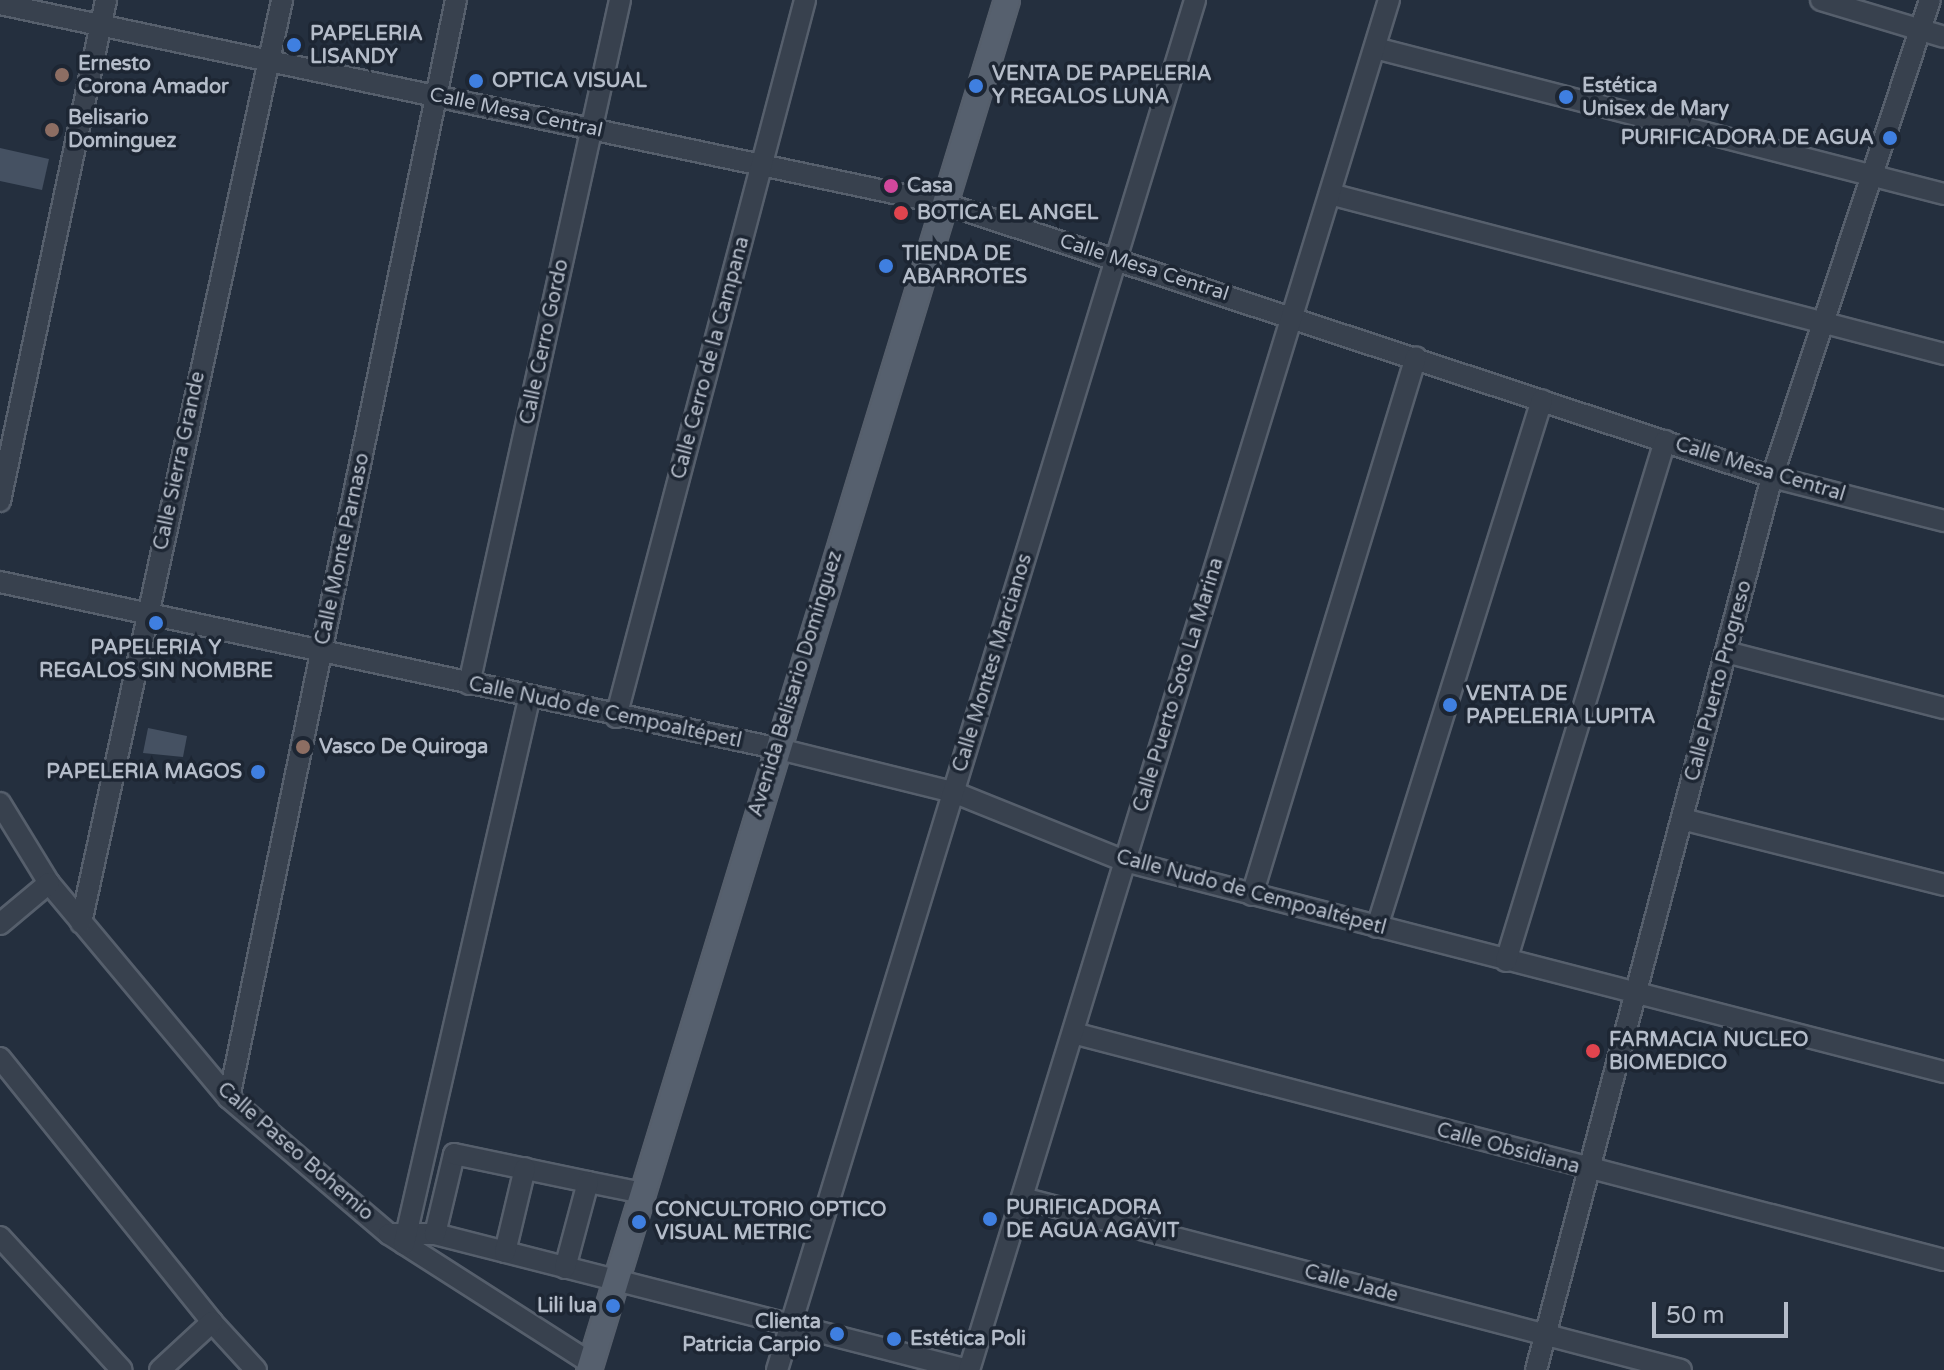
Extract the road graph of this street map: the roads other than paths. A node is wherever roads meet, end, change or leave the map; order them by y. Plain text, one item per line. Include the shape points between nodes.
1 (106, 0) edge
2 (282, 0) edge
3 (456, 0) edge
4 (620, 0) edge
5 (805, 0) edge
6 (1007, 0) edge
7 (1195, 0) edge
8 (1389, 0) edge
9 (1821, 0) edge
10 (1930, 0) edge
11 (0, 4) edge
12 (101, 25) junction
13 (1920, 30) junction
14 (1944, 37) edge
15 (1375, 48) junction
16 (269, 62) junction
17 (436, 97) junction
18 (592, 129) junction
19 (762, 165) junction
20 (1872, 176) junction
21 (1330, 194) junction
22 (1944, 194) edge
23 (946, 204) junction
24 (1116, 259) junction
25 (1292, 317) junction
26 (1823, 323) junction
27 (1944, 354) edge
28 (1416, 357) junction
29 (1542, 400) junction
30 (1665, 441) junction
31 (1772, 477) junction
32 (0, 501) edge
33 (1944, 521) edge
34 (0, 582) edge
35 (147, 613) junction
36 (1726, 652) junction
37 (321, 653) junction
38 (469, 684) junction
39 (529, 699) junction
40 (1944, 708) edge
41 (616, 717) junction
42 (775, 748) junction
43 (953, 792) junction
44 (0, 803) edge
45 (1682, 819) junction
46 (1125, 861) junction
47 (49, 883) junction
48 (1944, 885) edge
49 (1252, 895) junction
50 (81, 923) junction
51 (0, 924) edge
52 (1377, 927) junction
53 (1506, 961) junction
54 (1635, 994) junction
55 (1073, 1033) junction
56 (0, 1058) edge
57 (1944, 1072) edge
58 (229, 1098) junction
59 (525, 1168) junction
60 (1588, 1170) junction
61 (588, 1182) junction
62 (643, 1193) junction
63 (1022, 1198) junction
64 (435, 1234) junction
65 (401, 1236) junction
66 (0, 1237) edge
67 (505, 1252) junction
68 (1944, 1260) edge
69 (565, 1268) junction
70 (617, 1281) junction
71 (212, 1322) junction
72 (791, 1325) junction
73 (1545, 1335) junction
74 (590, 1366) edge
75 (122, 1370) edge
76 (160, 1370) edge
77 (256, 1370) edge
78 (777, 1370) edge
79 (968, 1370) edge
80 (1536, 1370) edge
81 (1681, 1370) edge

1 - 12 street
2 - 16 street, Calle Sierra Grande
3 - 17 street, Calle Monte Parnaso
4 - 18 street, Calle Cerro Gordo
5 - 19 street, Calle Cerro de la Campana
6 - 23 main road, Avenida Belisario Domínguez
7 - 24 street, Calle Montes Marcianos
8 - 15 street, Calle Puerto Soto La Marina
9 - 13 street
10 - 13 street, Calle Puerto Progreso
11 - 12 street, Calle Mesa Central
12 - 16 street, Calle Mesa Central
12 - 32 street
13 - 14 street
13 - 20 street, Calle Puerto Progreso
15 - 20 street
15 - 21 street, Calle Puerto Soto La Marina
16 - 17 street, Calle Mesa Central
16 - 35 street, Calle Sierra Grande
17 - 18 street, Calle Mesa Central
17 - 37 street, Calle Monte Parnaso
18 - 19 street, Calle Mesa Central
18 - 38 street, Calle Cerro Gordo
19 - 23 street, Calle Mesa Central
19 - 41 street, Calle Cerro de la Campana
20 - 22 street
20 - 26 street, Calle Puerto Progreso
21 - 25 street, Calle Puerto Soto La Marina
21 - 26 street
23 - 24 street, Calle Mesa Central
23 - 42 main road, Avenida Belisario Domínguez
24 - 25 street, Calle Mesa Central
24 - 43 street, Calle Montes Marcianos
25 - 28 street, Calle Mesa Central
25 - 46 street, Calle Puerto Soto La Marina
26 - 27 street
26 - 31 street, Calle Puerto Progreso
28 - 29 street, Calle Mesa Central
28 - 49 street
29 - 30 street, Calle Mesa Central
29 - 52 street
30 - 31 street, Calle Mesa Central
30 - 53 street
31 - 33 street, Calle Mesa Central
31 - 36 street, Calle Puerto Progreso
34 - 35 street, Calle Nudo de Cempoaltépetl
35 - 37 street, Calle Nudo de Cempoaltépetl
35 - 50 street, Calle Sierra Grande
36 - 40 street
36 - 45 street, Calle Puerto Progreso
37 - 38 street, Calle Nudo de Cempoaltépetl
37 - 58 street, Calle Monte Parnaso
38 - 39 street, Calle Nudo de Cempoaltépetl
39 - 41 street, Calle Nudo de Cempoaltépetl
39 - 65 street
41 - 42 street, Calle Nudo de Cempoaltépetl
42 - 43 street, Calle Nudo de Cempoaltépetl
42 - 62 main road, Avenida Belisario Domínguez
43 - 46 street, Calle Nudo de Cempoaltépetl
43 - 72 street, Calle Montes Marcianos
44 - 47 street, Calle Paseo Bohemio
45 - 48 street
45 - 54 street, Calle Puerto Progreso
46 - 49 street, Calle Nudo de Cempoaltépetl
46 - 55 street, Calle Puerto Soto La Marina
47 - 50 street, Calle Paseo Bohemio
47 - 51 street
49 - 52 street, Calle Nudo de Cempoaltépetl
50 - 58 street, Calle Paseo Bohemio
52 - 53 street, Calle Nudo de Cempoaltépetl
53 - 54 street, Calle Nudo de Cempoaltépetl
54 - 57 street, Calle Nudo de Cempoaltépetl
54 - 60 street, Calle Puerto Progreso
55 - 60 street, Calle Obsidiana
55 - 63 street, Calle Puerto Soto La Marina
56 - 71 street
58 - 65 street, Calle Paseo Bohemio
59 - 61 street
59 - 64 street via 454,1154
59 - 67 street
60 - 68 street, Calle Obsidiana
60 - 73 street, Calle Puerto Progreso
61 - 62 street
61 - 69 street
62 - 70 main road, Avenida Belisario Domínguez
63 - 73 street, Calle Jade
63 - 79 street, Calle Puerto Soto La Marina
64 - 65 street
64 - 67 street
65 - 74 street, Calle Paseo Bohemio
66 - 75 street
67 - 69 street
69 - 70 street
70 - 72 street
70 - 74 main road, Avenida Belisario Domínguez
71 - 76 street
71 - 77 street
72 - 78 street, Calle Montes Marcianos
72 - 79 street
73 - 80 street, Calle Puerto Progreso
73 - 81 street, Calle Jade

